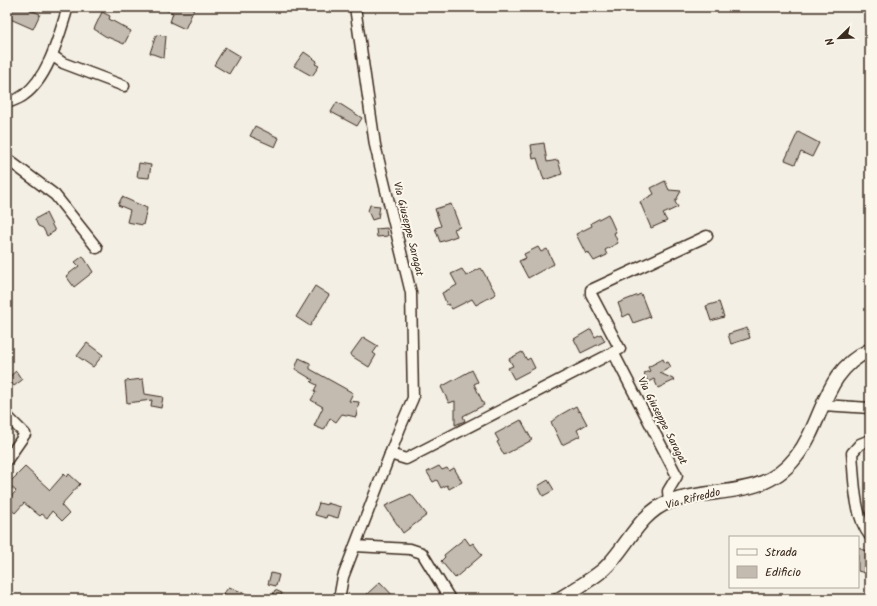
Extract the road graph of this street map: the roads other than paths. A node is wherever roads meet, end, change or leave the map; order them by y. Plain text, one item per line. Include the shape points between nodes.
1 (68, 7) edge
2 (355, 7) edge
3 (53, 56) junction
4 (124, 86) dead end
5 (7, 103) edge
6 (7, 159) edge
7 (707, 236) dead end
8 (97, 248) dead end
9 (870, 350) edge
10 (616, 351) junction
11 (823, 405) junction
12 (870, 408) edge
13 (7, 416) edge
14 (870, 440) edge
15 (390, 454) junction
16 (7, 460) edge
17 (669, 502) junction
18 (870, 536) edge
19 (355, 546) junction
20 (338, 599) edge
21 (450, 599) edge
22 (559, 599) edge

1 - 3 street
2 - 15 street, Via Giuseppe Saragat via 375,146 411,293 413,398
3 - 4 street via 63,63
3 - 5 street via 24,96
6 - 8 street via 55,195
7 - 10 street, Via Giuseppe Saragat via 591,290
9 - 11 main road, Via Rifreddo via 855,358 842,370 832,384
10 - 15 street via 406,459
10 - 17 street, Via Giuseppe Saragat via 677,476 668,491
11 - 12 street
11 - 17 main road, Via Rifreddo via 796,457 783,471 767,482 749,488
13 - 16 street via 25,434
14 - 18 street via 860,444 852,453 855,495 866,531
15 - 19 street, Via Giuseppe Saragat
17 - 22 main road, Via Rifreddo via 645,520 604,568
19 - 20 street, Via Giuseppe Saragat
19 - 21 street via 410,548 422,553

